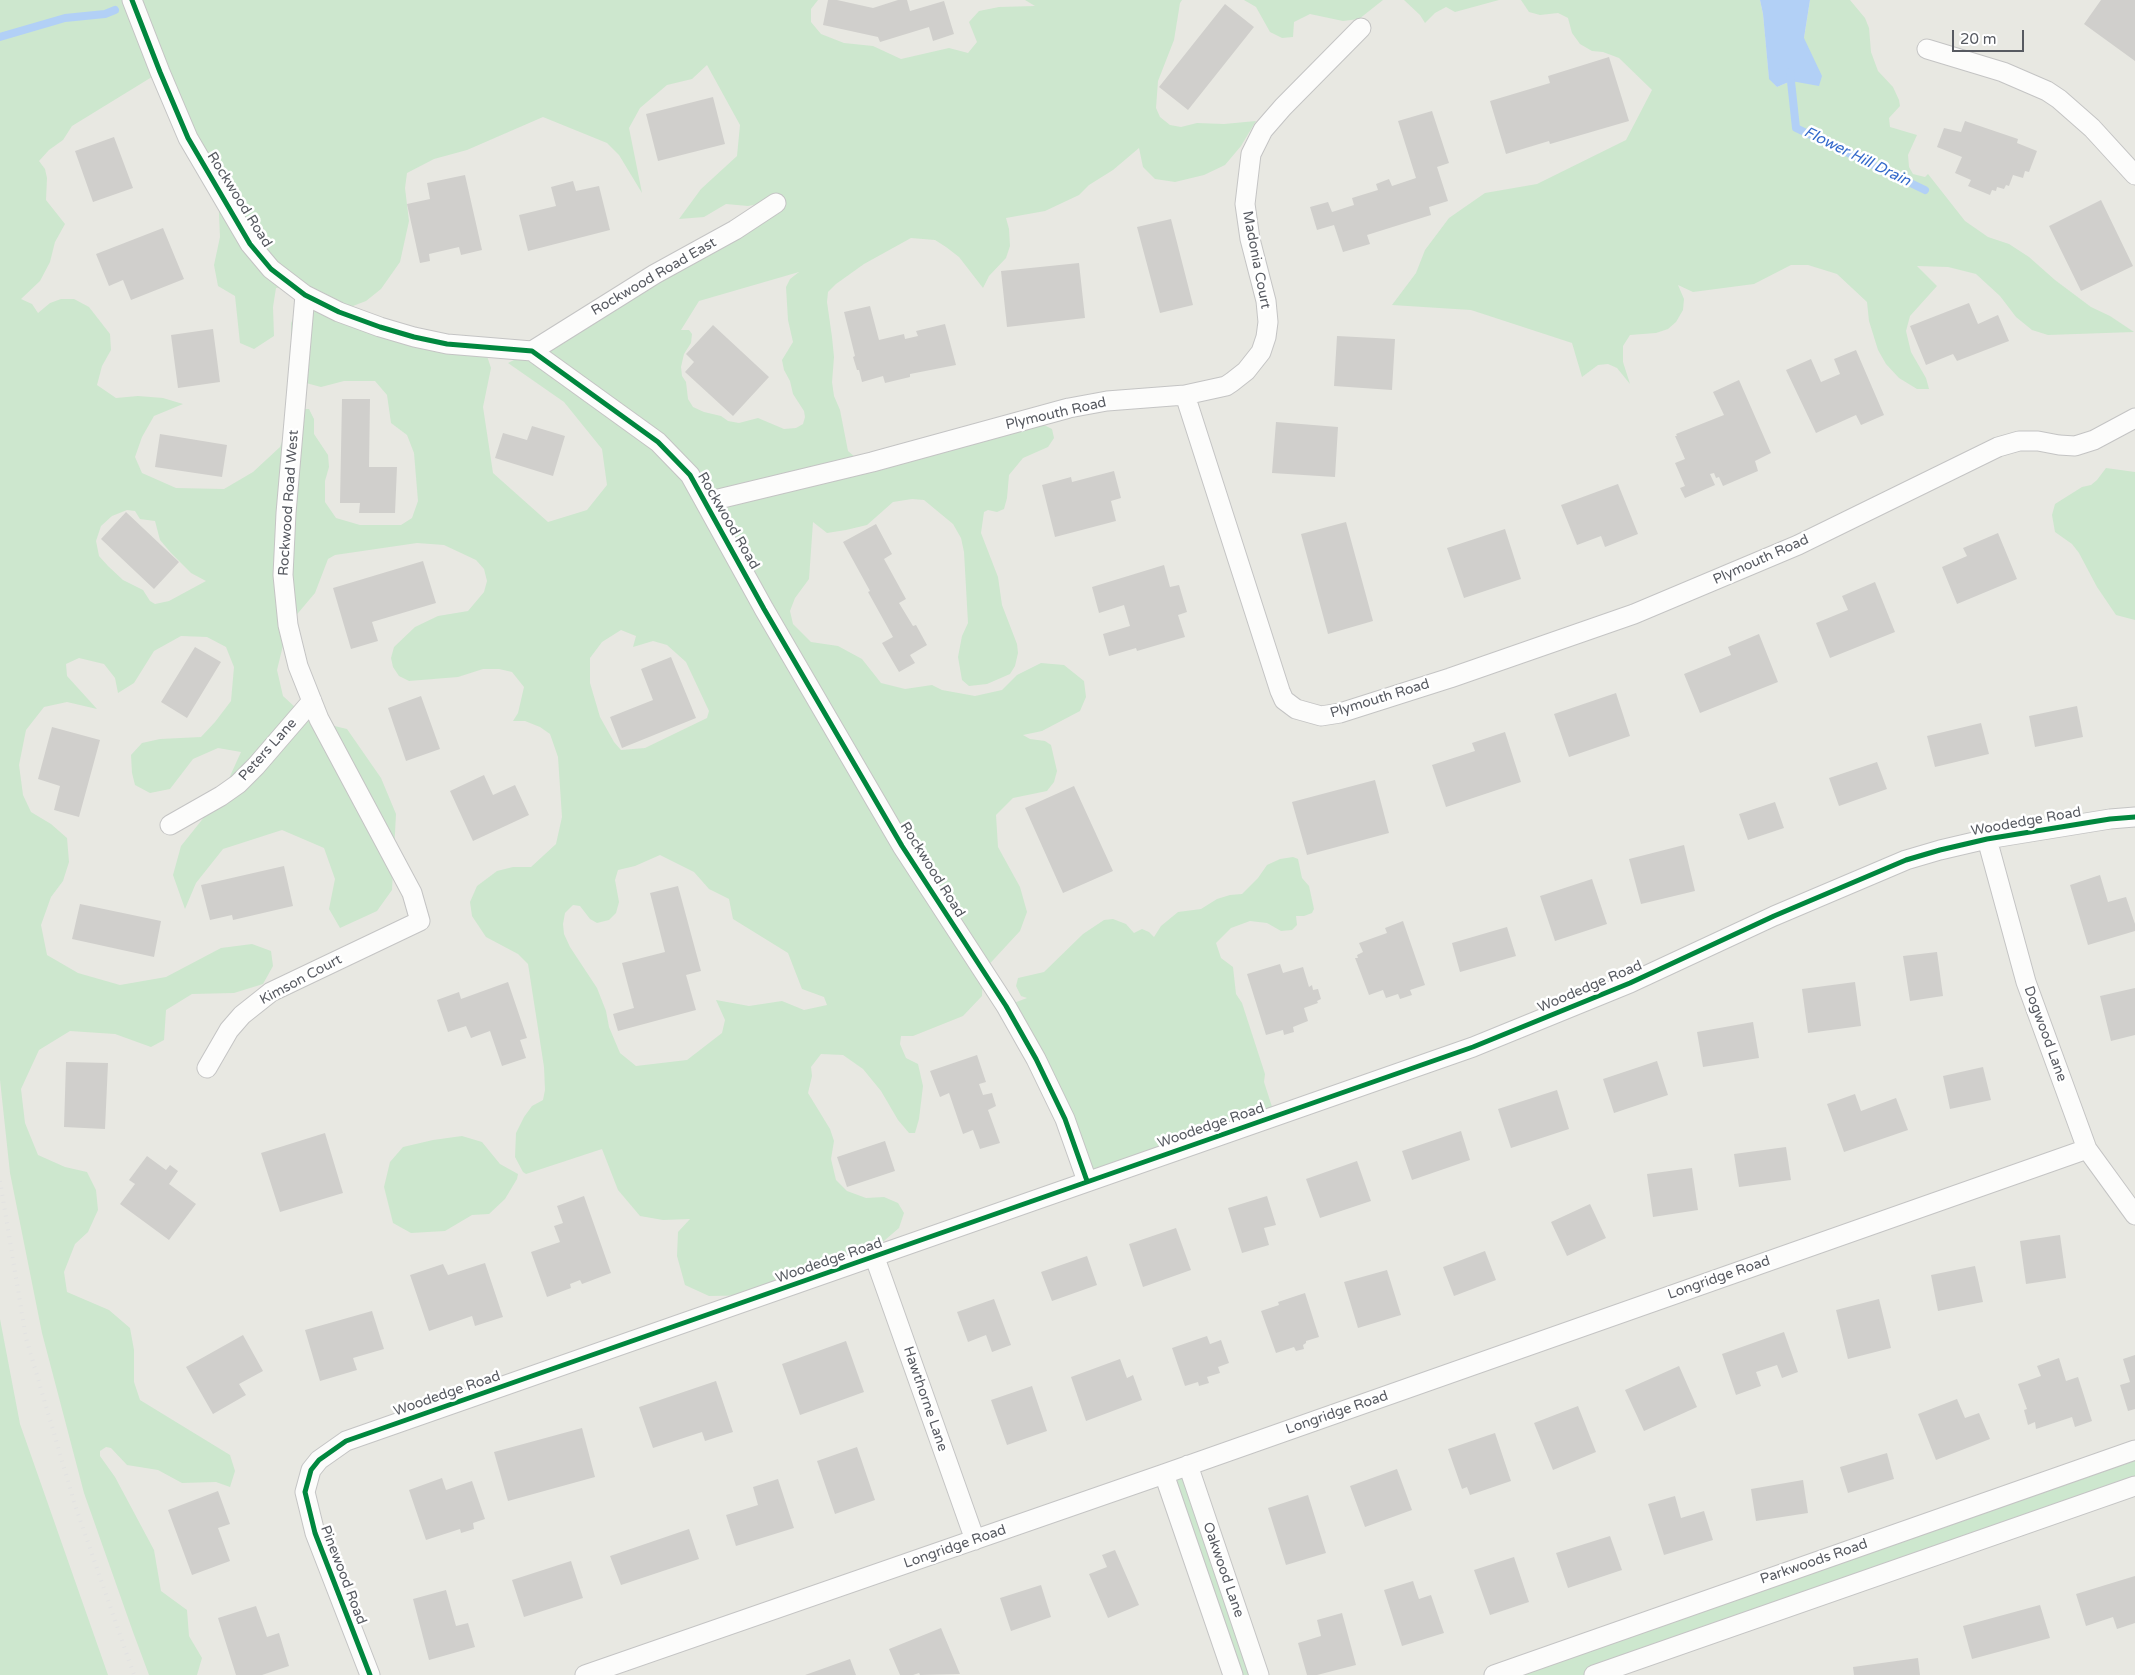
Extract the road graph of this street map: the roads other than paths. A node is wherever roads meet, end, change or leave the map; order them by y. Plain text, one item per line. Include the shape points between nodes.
1 (132, 0) edge
2 (1361, 28) dead end
3 (1927, 49) dead end
4 (2135, 175) edge
5 (776, 202) dead end
6 (306, 295) junction
7 (532, 351) junction
8 (1185, 395) junction
9 (2135, 418) edge
10 (706, 502) junction
11 (312, 701) junction
12 (2135, 817) edge
13 (170, 825) dead end
14 (1987, 839) junction
15 (420, 921) joint
16 (207, 1068) dead end
17 (2087, 1149) junction
18 (1087, 1181) junction
19 (2135, 1215) edge
20 (875, 1258) junction
21 (2135, 1450) edge
22 (1188, 1465) junction
23 (1164, 1474) junction
24 (306, 1481) joint
25 (2135, 1486) edge
26 (975, 1540) junction
27 (370, 1675) edge
28 (586, 1675) edge
29 (1232, 1675) edge
30 (1259, 1675) edge
31 (1494, 1675) edge
32 (1594, 1675) edge

1 - 6 street, Rockwood Road via 188,138 218,192 250,244 271,269
2 - 8 street, Madonia Court via 1283,107 1263,130 1251,154 1245,204 1267,310 1266,337 1261,352 1246,371 1226,386
3 - 4 street via 2003,72 2047,91 2092,128
5 - 7 street, Rockwood Road East via 735,230 655,274
6 - 7 street, Rockwood Road via 339,312 414,337 447,344
6 - 11 street, Rockwood Road West via 283,575 288,625 298,666
7 - 10 street, Rockwood Road via 658,442 690,475
8 - 9 street, Plymouth Road via 1280,691 1284,700 1296,709 1321,716 1450,678 1634,614 1798,545 1998,446 2019,441 2075,446 2094,440
8 - 10 street, Plymouth Road via 1069,408 872,462
10 - 18 street, Rockwood Road via 902,846 1036,1058 1065,1119
11 - 13 street, Peters Lane via 238,784
11 - 15 street, Rockwood Road West via 412,893
12 - 14 street, Woodedge Road
14 - 17 street, Dogwood Lane via 2026,982
14 - 18 street, Woodedge Road via 1906,860 1774,916 1630,983 1473,1048
15 - 16 street, Kimson Court via 271,992 229,1030
17 - 19 street, Dogwood Lane
17 - 22 street, Longridge Road
18 - 20 street, Woodedge Road
20 - 24 street, Woodedge Road via 352,1439 319,1460
20 - 26 street, Hawthorne Lane
21 - 31 street, Parkwoods Road
22 - 23 street, Longridge Road
22 - 30 street, Oakwood Lane
23 - 26 street, Longridge Road
23 - 29 street, Oakwood Lane
24 - 27 street, Pinewood Road via 305,1492 315,1533
25 - 32 street
26 - 28 street, Longridge Road

